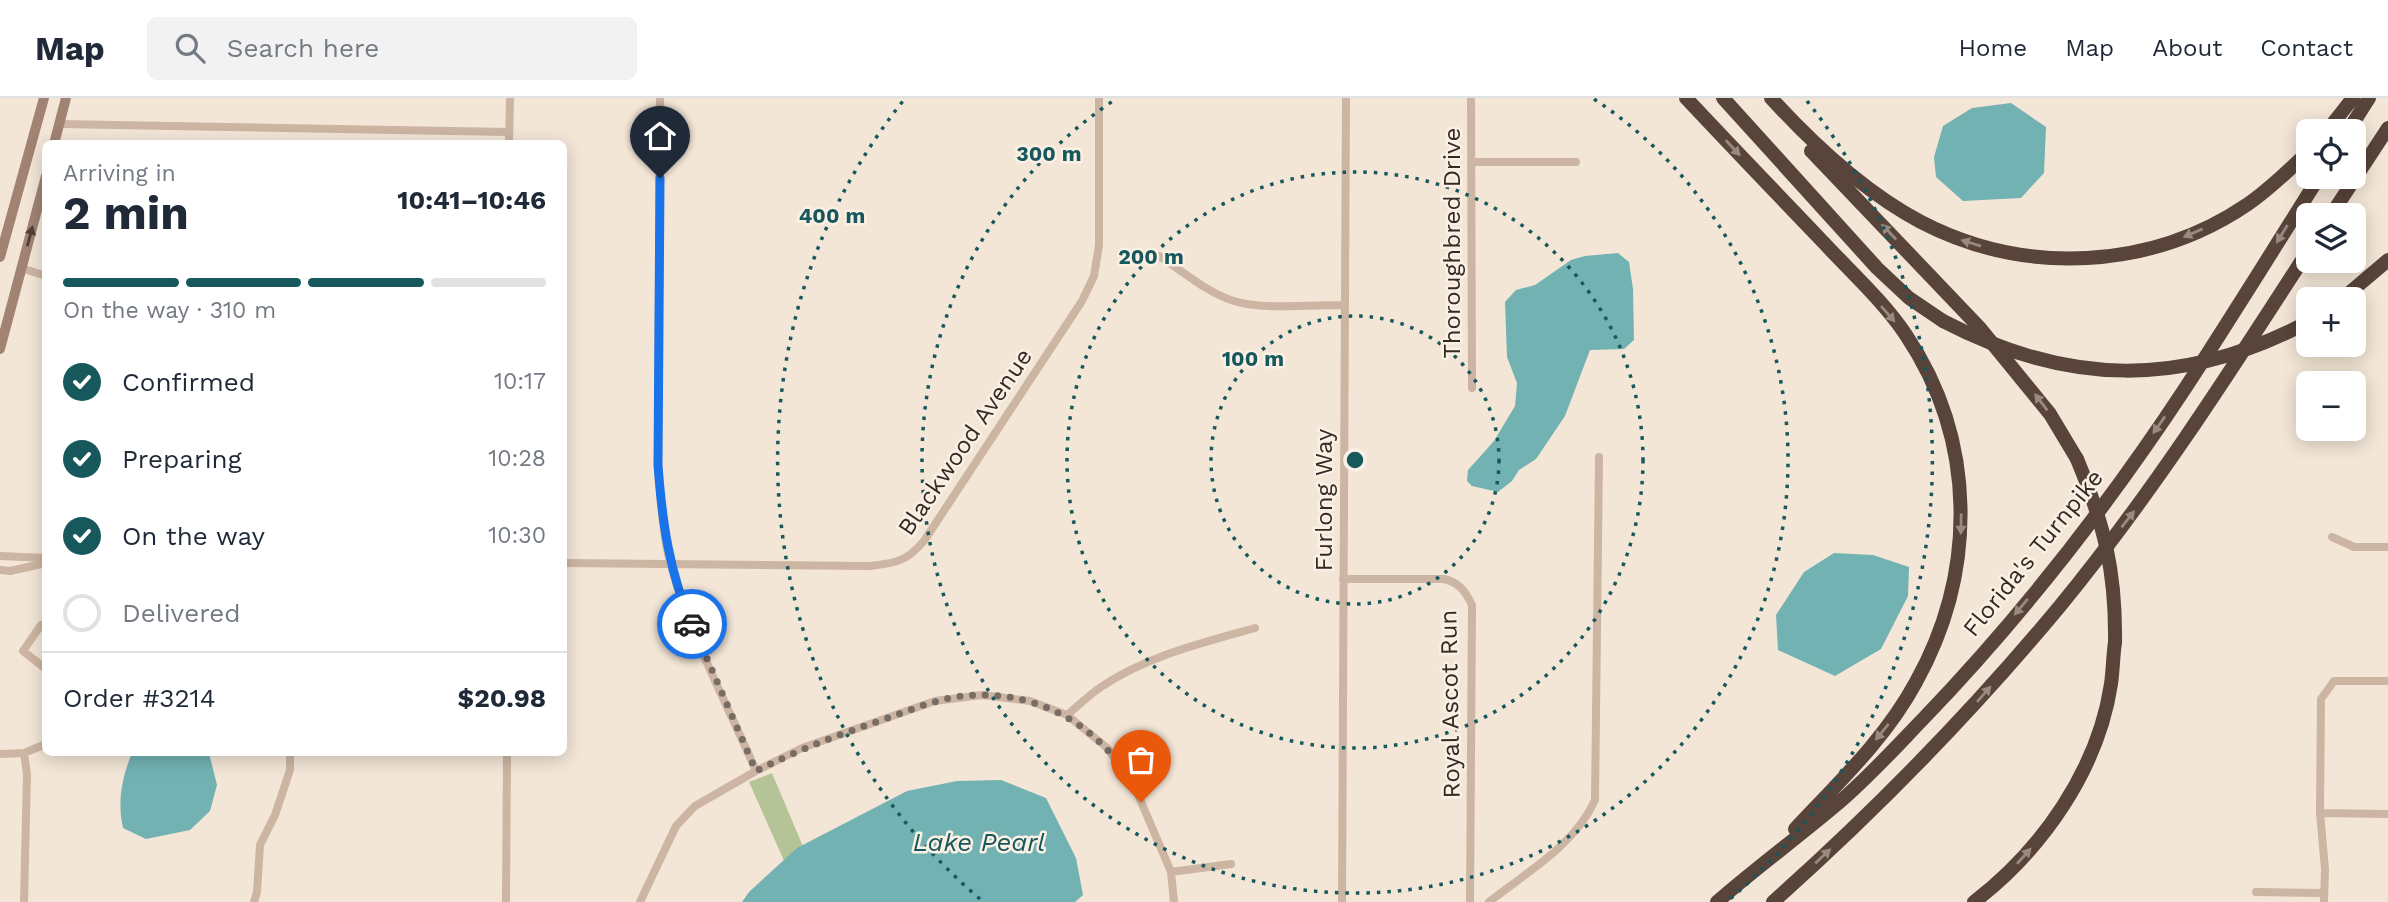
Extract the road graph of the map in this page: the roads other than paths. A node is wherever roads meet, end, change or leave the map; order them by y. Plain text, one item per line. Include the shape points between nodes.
1 (44, 98) edge
2 (66, 98) edge
3 (510, 98) edge
4 (660, 98) edge
5 (1099, 98) edge
6 (1346, 98) edge
7 (1471, 98) edge
8 (1686, 98) edge
9 (1723, 98) edge
10 (1760, 98) edge
11 (1771, 98) edge
12 (2353, 98) edge
13 (2369, 98) edge
14 (2336, 119) edge
15 (2356, 119) edge
16 (59, 124) junction
17 (2388, 128) edge
18 (509, 132) junction
19 (55, 140) edge
20 (509, 140) edge
21 (1471, 162) junction
22 (1576, 162) dead end
23 (2296, 163) edge
24 (2311, 189) edge
25 (42, 191) edge
26 (2339, 203) edge
27 (1160, 256) dead end
28 (0, 257) edge
29 (2388, 260) edge
30 (21, 268) junction
31 (2296, 270) edge
32 (42, 275) edge
33 (2356, 287) edge
34 (1343, 305) junction
35 (2296, 329) edge
36 (0, 349) edge
37 (1472, 388) dead end
38 (1599, 457) dead end
39 (2332, 537) dead end
40 (2388, 547) edge
41 (0, 556) edge
42 (42, 560) edge
43 (42, 561) edge
44 (567, 563) edge
45 (671, 564) junction
46 (0, 570) edge
47 (1343, 579) junction
48 (42, 626) edge
49 (1255, 628) dead end
50 (42, 666) edge
51 (2388, 681) edge
52 (1067, 715) junction
53 (42, 746) edge
54 (24, 753) junction
55 (0, 754) edge
56 (290, 756) edge
57 (507, 756) edge
58 (756, 771) junction
59 (2320, 813) junction
60 (2388, 814) edge
61 (1231, 864) dead end
62 (1760, 865) junction
63 (1171, 872) junction
64 (2256, 892) dead end
65 (2324, 898) edge
66 (24, 902) edge
67 (254, 902) edge
68 (506, 902) edge
69 (640, 902) edge
70 (1174, 902) edge
71 (1342, 902) edge
72 (1470, 902) edge
73 (1489, 902) edge
74 (1717, 902) edge
75 (1773, 902) edge
76 (1974, 902) edge

1 - 28 main road
2 - 16 main road
3 - 18 street
4 - 45 street via 658,465
5 - 45 street, Blackwood Avenue via 1099,245 1094,276 1082,301 912,555 870,566
6 - 34 street, Furlong Way
7 - 21 street, Thoroughbred Drive
8 -> 62 highway via 1905,334 1930,375 1960,477 1955,581 1916,682 1852,769
9 - 35 highway, bridge via 1877,268 1909,298 1977,339 2054,364 2145,371 2227,358
76 -> 10 highway, bridge via 2024,857 2054,820 2098,735 2115,642 2116,599 2109,555 2077,459 2050,414 1979,327
23 -> 11 highway via 2248,204 2176,240 2130,254 2042,259 1989,249 1920,221 1838,163
12 - 14 highway
13 - 15 highway
16 - 18 street
16 - 19 main road
17 - 26 highway
18 - 20 street
21 - 22 street
21 - 37 street, Thoroughbred Drive
24 -> 62 highway, Florida's Turnpike via 2185,388 2065,554 1924,718 1838,804
30 -> 25 main road
27 - 34 street via 1234,302
29 - 33 highway
30 - 32 street
30 - 36 main road
75 -> 31 highway via 1892,792 2060,606 2136,509
34 - 47 street, Furlong Way
38 - 73 street via 1595,800 1573,835
39 - 40 street via 2354,547
41 - 42 street
43 - 46 street
44 - 45 street, Blackwood Avenue
45 - 58 street via 689,618
47 - 71 street, Furlong Way
47 - 72 street, Royal Ascot Run via 1444,579 1466,591 1472,606
48 - 50 street via 23,650
49 - 52 street via 1171,652 1128,671
51 - 59 street via 2334,681 2321,699
52 - 58 street via 1030,701 982,695 935,701 802,748
52 - 63 street via 1107,747 1131,778
53 - 54 street
54 - 55 street
54 - 66 street
56 - 67 street via 275,815 260,845
57 - 68 street
58 - 69 street via 695,806 676,826
59 - 60 street
59 - 65 street
61 - 63 street
62 - 74 highway, Florida's Turnpike
63 - 70 street
64 - 65 street

